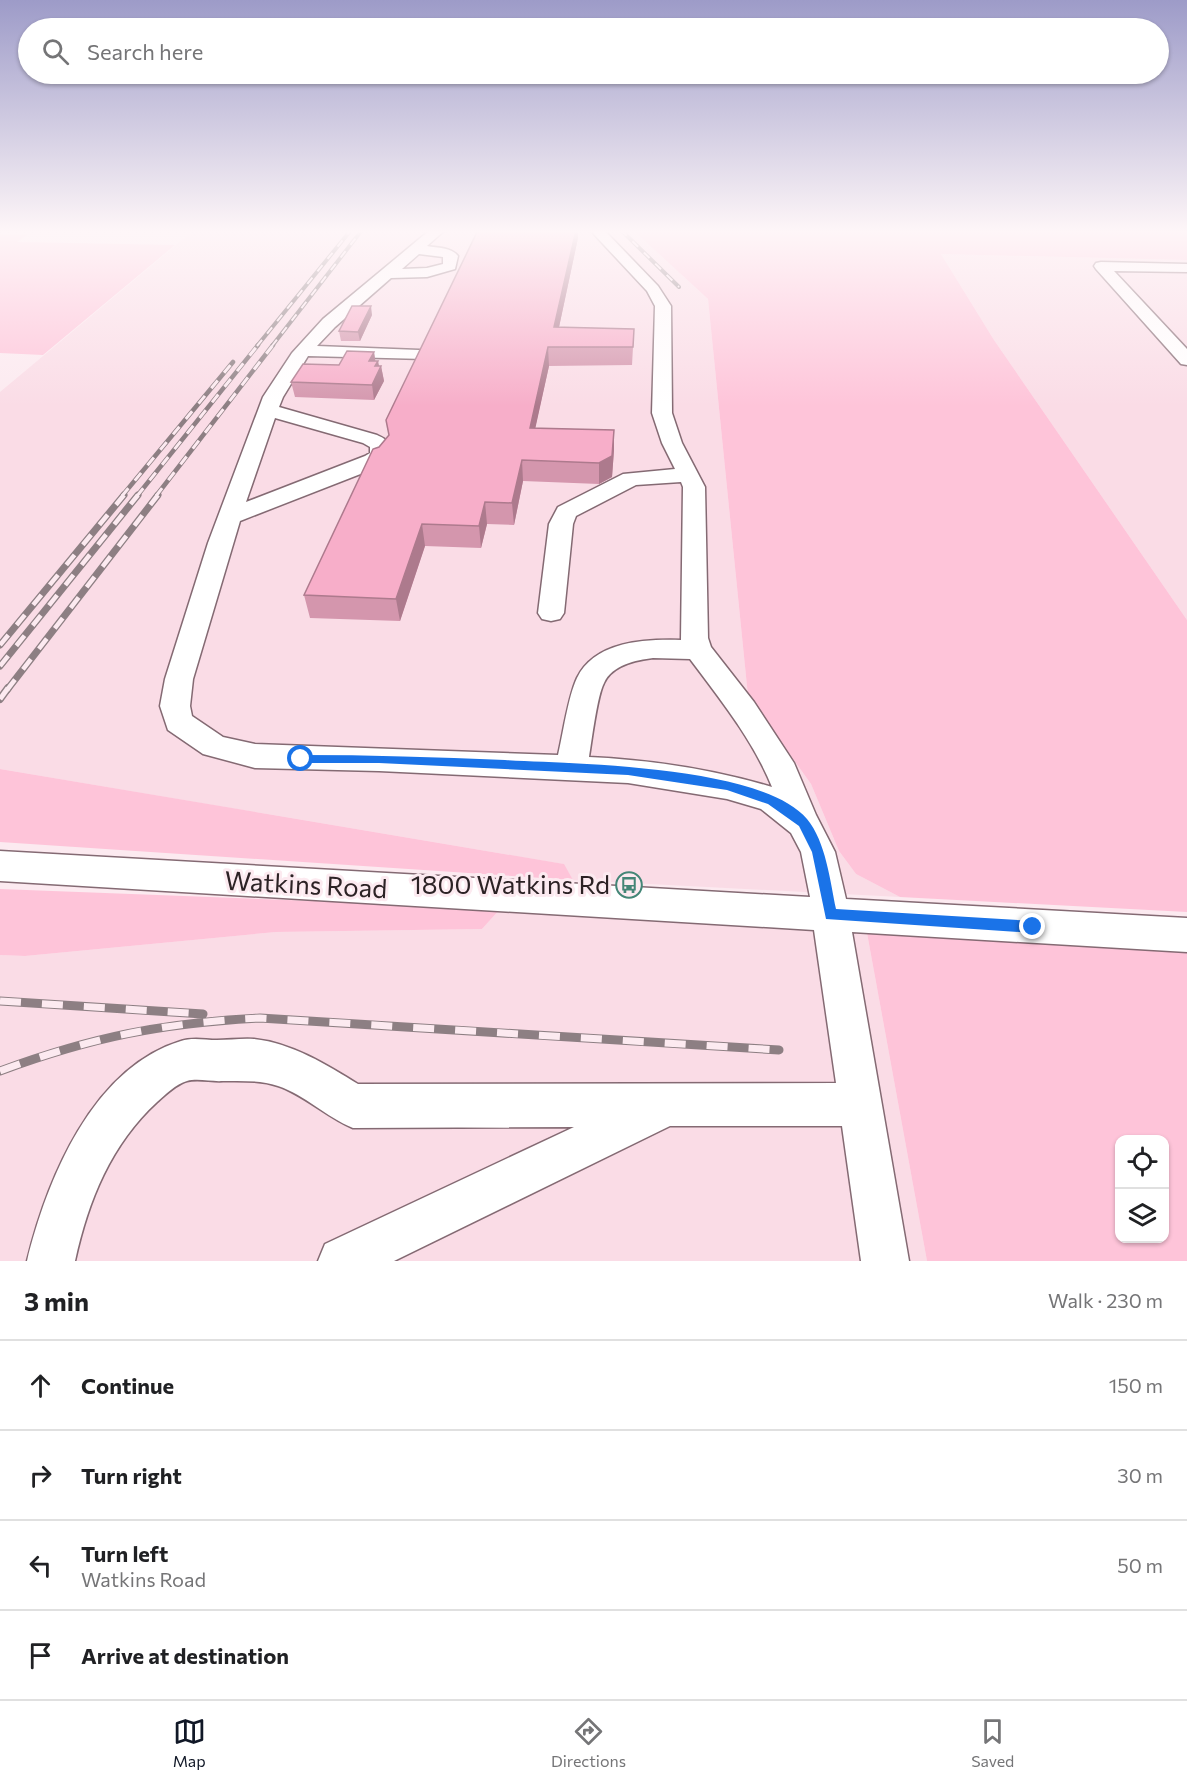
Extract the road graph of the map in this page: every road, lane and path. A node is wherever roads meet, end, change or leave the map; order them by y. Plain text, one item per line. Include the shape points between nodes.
1 (369, 289) edge
2 (652, 289) edge
3 (1122, 289) edge
4 (303, 351) junction
5 (419, 355) edge
6 (1187, 360) edge
7 (268, 410) junction
8 (689, 475) junction
9 (229, 517) junction
10 (551, 613) dead end
11 (698, 650) junction
12 (571, 768) junction
13 (803, 823) junction
14 (0, 866) edge
15 (831, 915) junction
16 (1187, 935) edge
17 (860, 1104) junction
18 (667, 1105) junction
19 (51, 1261) edge
20 (342, 1261) edge
21 (885, 1261) edge

1 - 4 street
2 - 8 street via 663,306 662,413
3 - 6 street
4 - 5 street
4 - 7 street
7 - 9 street
7 - 9 street via 370,439 380,444 380,454 373,461
8 - 10 street via 631,479 566,512 561,524
8 - 11 street via 694,488 694,628
9 - 12 street via 179,679 175,706 179,722 195,734 214,746 255,756
11 - 12 street via 640,650 608,659 598,668 590,680
11 - 13 street via 778,763
12 - 13 street via 628,771 727,786 772,800
13 - 15 street via 818,852
14 - 15 street, Watkins Road
15 - 16 street, Watkins Road
15 - 17 street
17 - 18 street
17 - 21 street
18 - 19 street via 353,1106 303,1074 256,1060 179,1062 138,1089 109,1121 79,1177 56,1234
18 - 20 street

